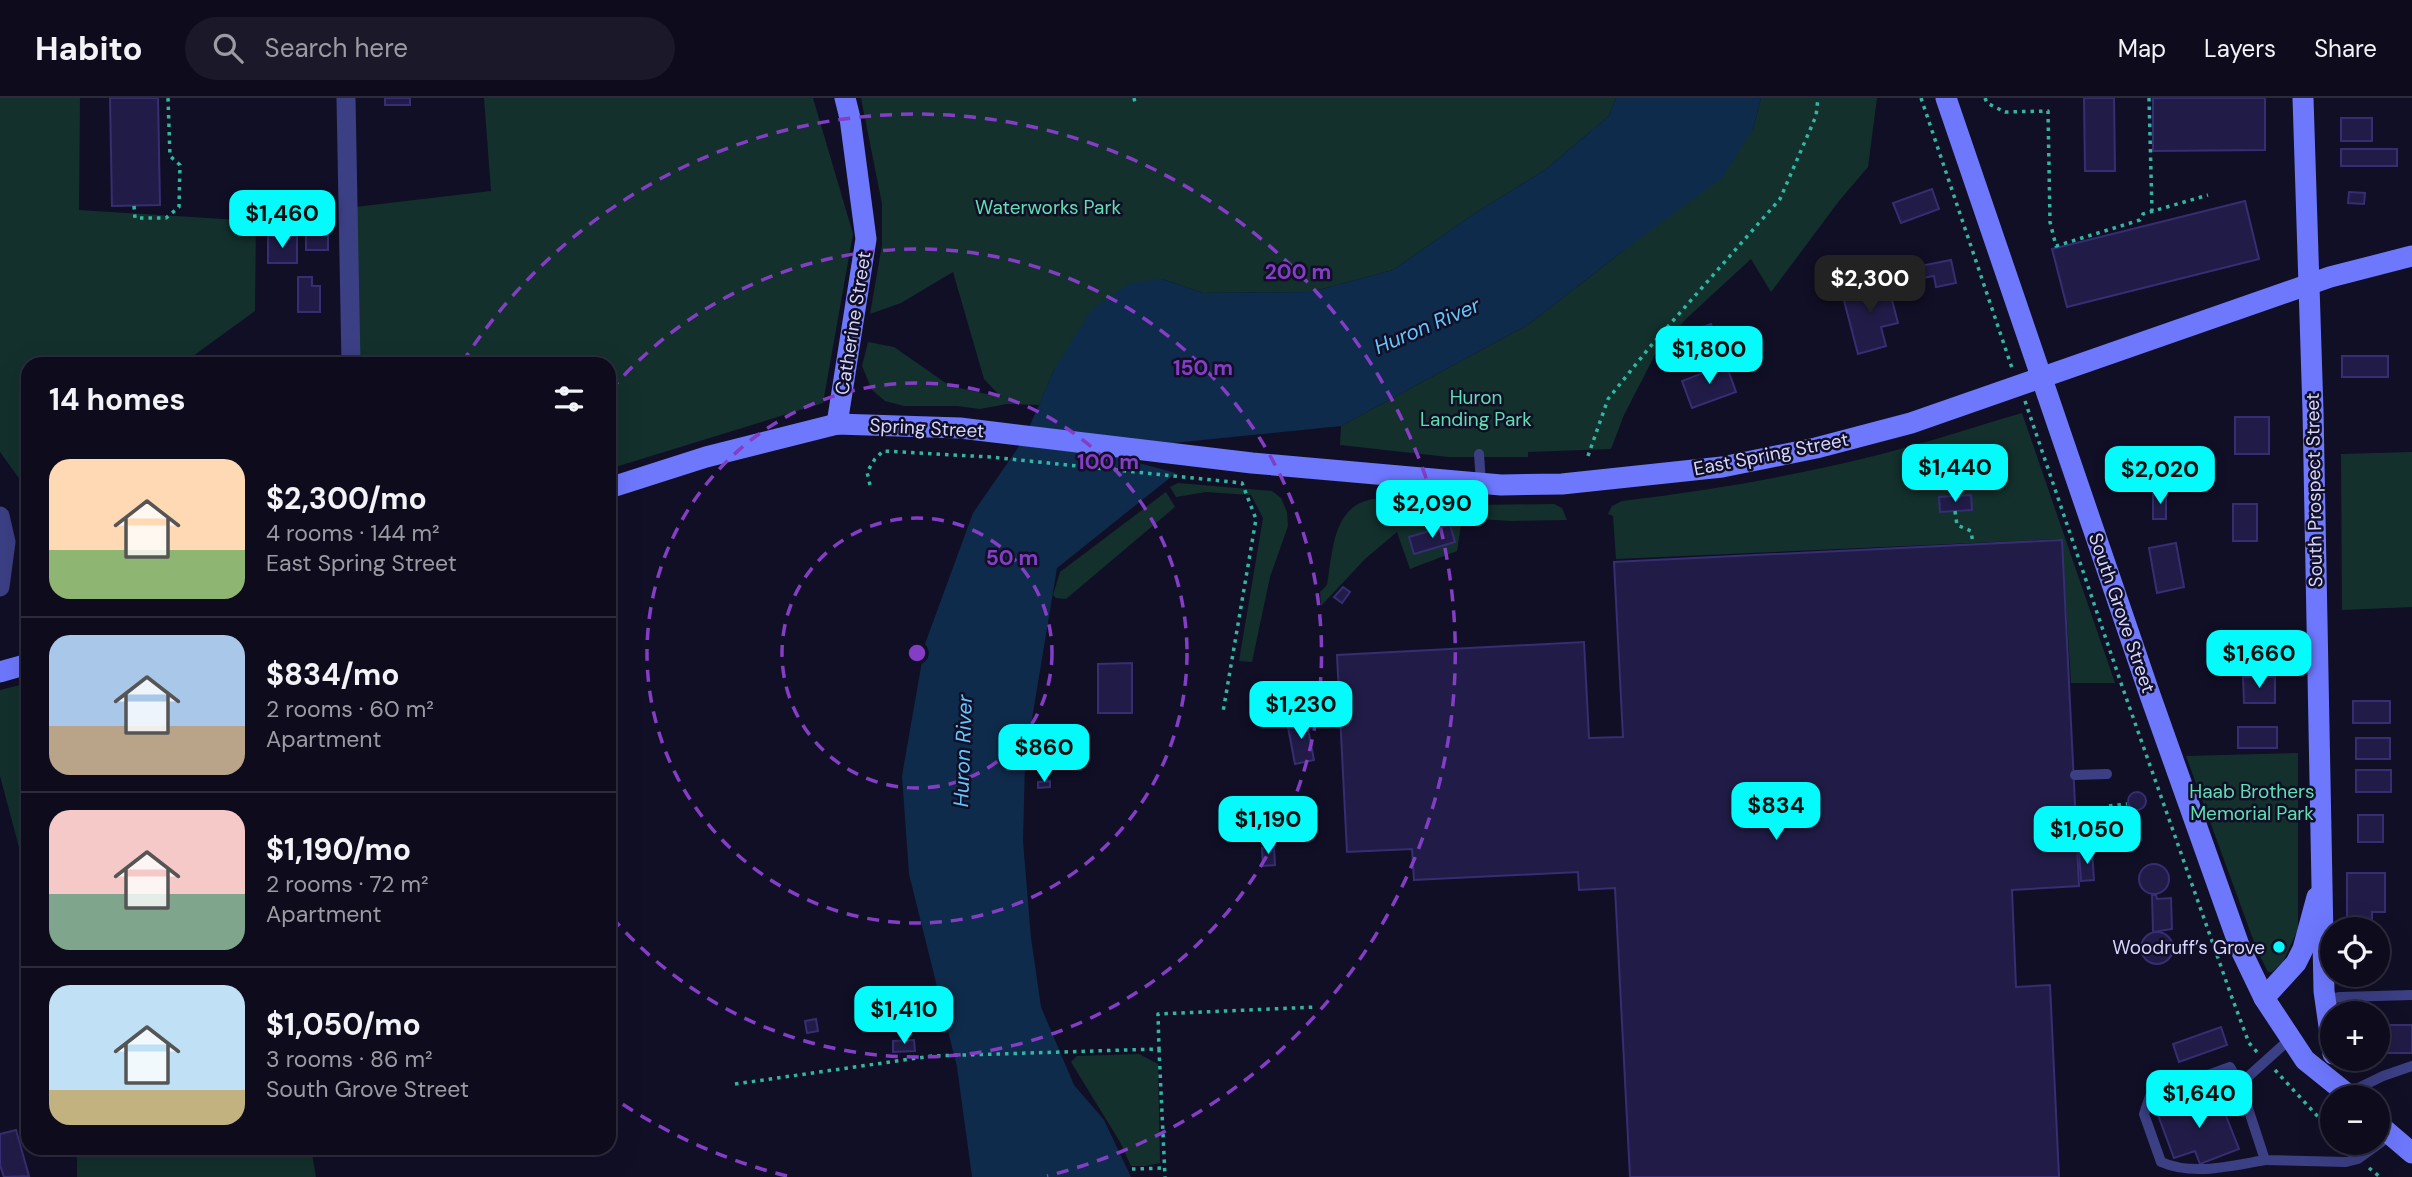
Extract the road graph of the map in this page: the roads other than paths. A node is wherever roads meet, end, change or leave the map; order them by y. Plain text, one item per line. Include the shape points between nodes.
1 (346, 98) edge
2 (845, 98) edge
3 (1946, 98) edge
4 (2304, 98) edge
5 (2412, 256) edge
6 (2309, 285) junction
7 (351, 357) edge
8 (2042, 377) junction
9 (837, 424) junction
10 (1479, 454) dead end
11 (1252, 463) joint
12 (1481, 484) junction
13 (616, 486) edge
14 (0, 516) edge
15 (0, 587) edge
16 (21, 666) edge
17 (0, 672) edge
18 (2107, 774) dead end
19 (2076, 775) dead end
20 (2322, 882) junction
21 (2412, 995) edge
22 (2264, 998) junction
23 (2326, 1000) joint
24 (2291, 1038) junction
25 (2412, 1066) edge
26 (2240, 1084) junction
27 (2336, 1085) edge
28 (2367, 1085) edge
29 (2390, 1133) edge
30 (2412, 1153) edge
31 (2362, 1155) edge
32 (2265, 1160) junction

1 - 7 street
2 - 9 main road, Catherine Street via 866,239
3 - 8 main road, South Grove Street
4 - 6 main road, South Prospect Street
5 - 6 main road, East Spring Street
6 - 8 main road, East Spring Street
6 - 20 main road, South Prospect Street
8 - 12 main road, East Spring Street via 1911,423 1721,467 1562,484
8 - 22 main road, South Grove Street via 2236,936
9 - 11 main road, Spring Street via 960,428
9 - 13 main road, Spring Street
10 - 12 lane
11 - 12 main road, East Spring Street
14 - 15 street via 6,542
16 - 17 main road
18 - 19 lane
20 - 22 main road, South Prospect Street via 2303,949 2286,976
20 - 23 main road, South Prospect Street
21 - 23 lane
22 - 24 main road, South Grove Street
24 - 26 lane
24 - 27 main road, South Grove Street via 2305,1060
25 - 28 lane
26 - 32 lane
26 - 32 lane via 2230,1067 2150,1096 2144,1114 2161,1162 2177,1168 2216,1168
29 - 30 main road
31 - 32 lane via 2346,1163

